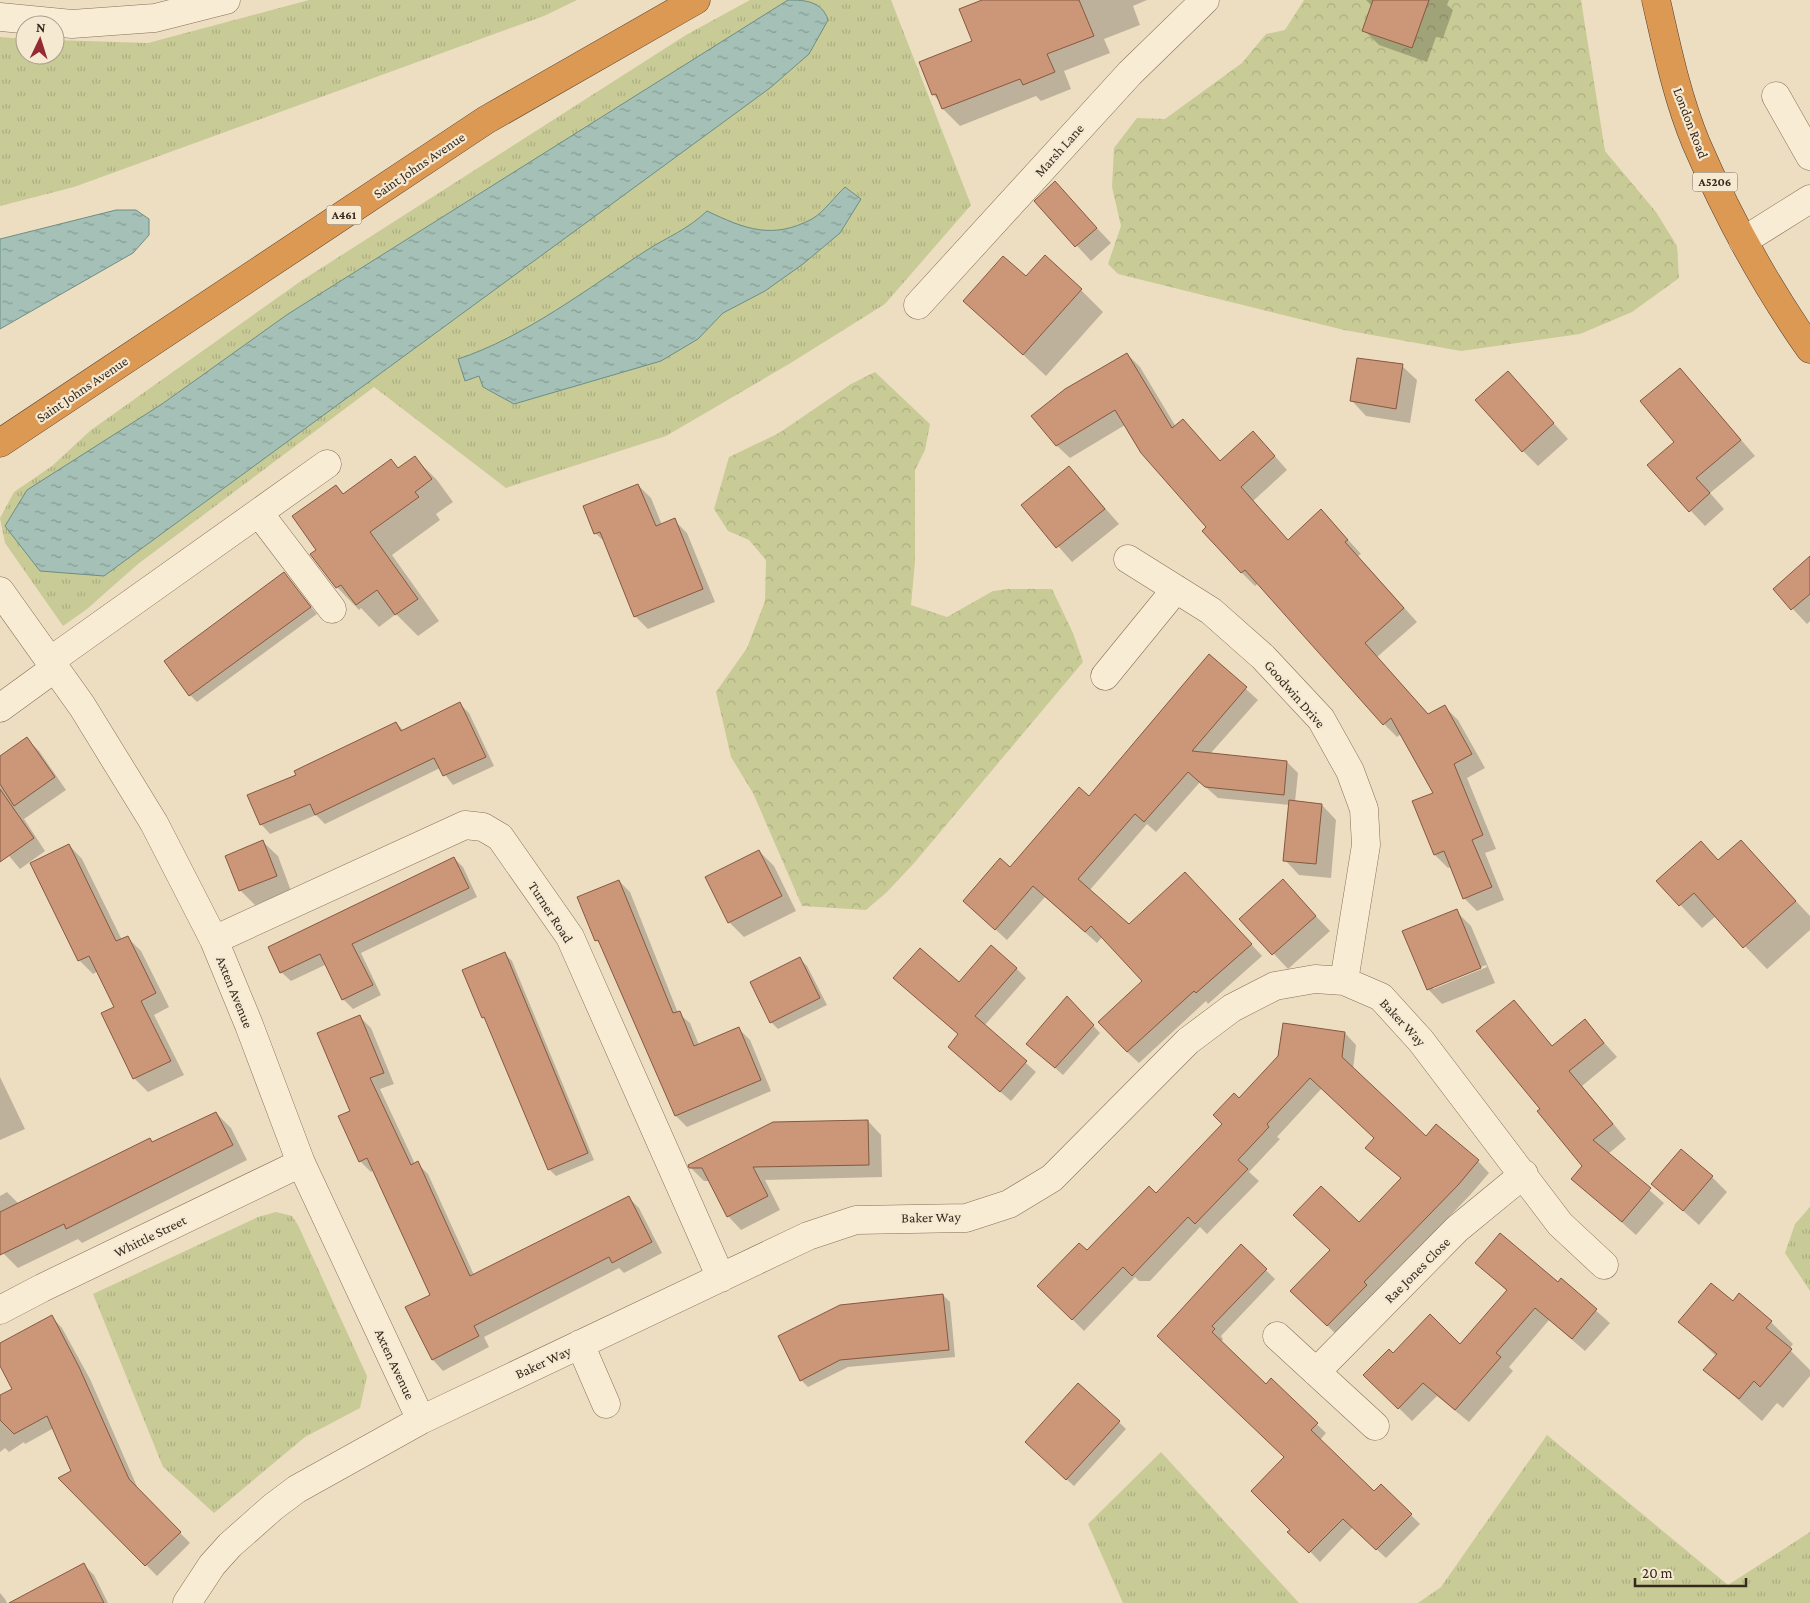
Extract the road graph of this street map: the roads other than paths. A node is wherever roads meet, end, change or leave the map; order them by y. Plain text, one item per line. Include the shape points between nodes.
1 (226, 0) edge
2 (696, 0) edge
3 (1205, 0) edge
4 (1656, 0) edge
5 (0, 17) edge
6 (1776, 96) dead end
7 (1810, 156) edge
8 (1810, 199) edge
9 (1743, 241) junction
10 (918, 305) dead end
11 (1810, 349) edge
12 (0, 443) edge
13 (327, 464) dead end
14 (259, 513) junction
15 (1128, 559) dead end
16 (1176, 589) junction
17 (0, 591) edge
18 (332, 609) dead end
19 (52, 664) junction
20 (1105, 676) dead end
21 (0, 708) edge
22 (214, 940) junction
23 (1344, 981) junction
24 (301, 1163) junction
25 (1524, 1174) junction
26 (1604, 1265) dead end
27 (721, 1278) junction
28 (0, 1310) edge
29 (1277, 1336) dead end
30 (580, 1344) junction
31 (1316, 1372) junction
32 (606, 1404) dead end
33 (421, 1420) junction
34 (1375, 1426) dead end
35 (187, 1603) edge

1 - 5 street via 155,18 72,24
2 - 12 highway, Saint Johns Avenue / A461 via 486,120
3 - 10 street, Marsh Lane via 1130,72
4 - 9 highway, London Road / A5206 via 1674,79 1696,142
6 - 7 street
8 - 9 street
9 - 11 highway, London Road / A5206
13 - 14 street
14 - 18 street
14 - 19 street
15 - 16 street, Goodwin Drive
16 - 20 street
16 - 23 street, Goodwin Drive via 1211,611 1263,657 1321,719 1350,770 1364,808 1366,845
17 - 19 street, Axten Avenue
19 - 21 street
19 - 22 street, Axten Avenue via 82,706 154,823
22 - 24 street, Axten Avenue
22 - 27 street, Turner Road via 465,825 483,827 500,837 570,938
23 - 25 street, Baker Way via 1381,997 1421,1041
23 - 27 street, Baker Way via 1315,978 1275,986 1232,1008 1188,1041 1052,1178 1009,1204 966,1218 856,1220 808,1236
24 - 28 street, Whittle Street
24 - 33 street, Axten Avenue
25 - 26 street, Baker Way via 1560,1224
25 - 31 street, Rae Jones Close via 1458,1229
27 - 30 street, Baker Way
29 - 31 street
30 - 32 street
30 - 33 street, Baker Way
31 - 34 street
33 - 35 street, Baker Way via 297,1489 273,1507 230,1545

